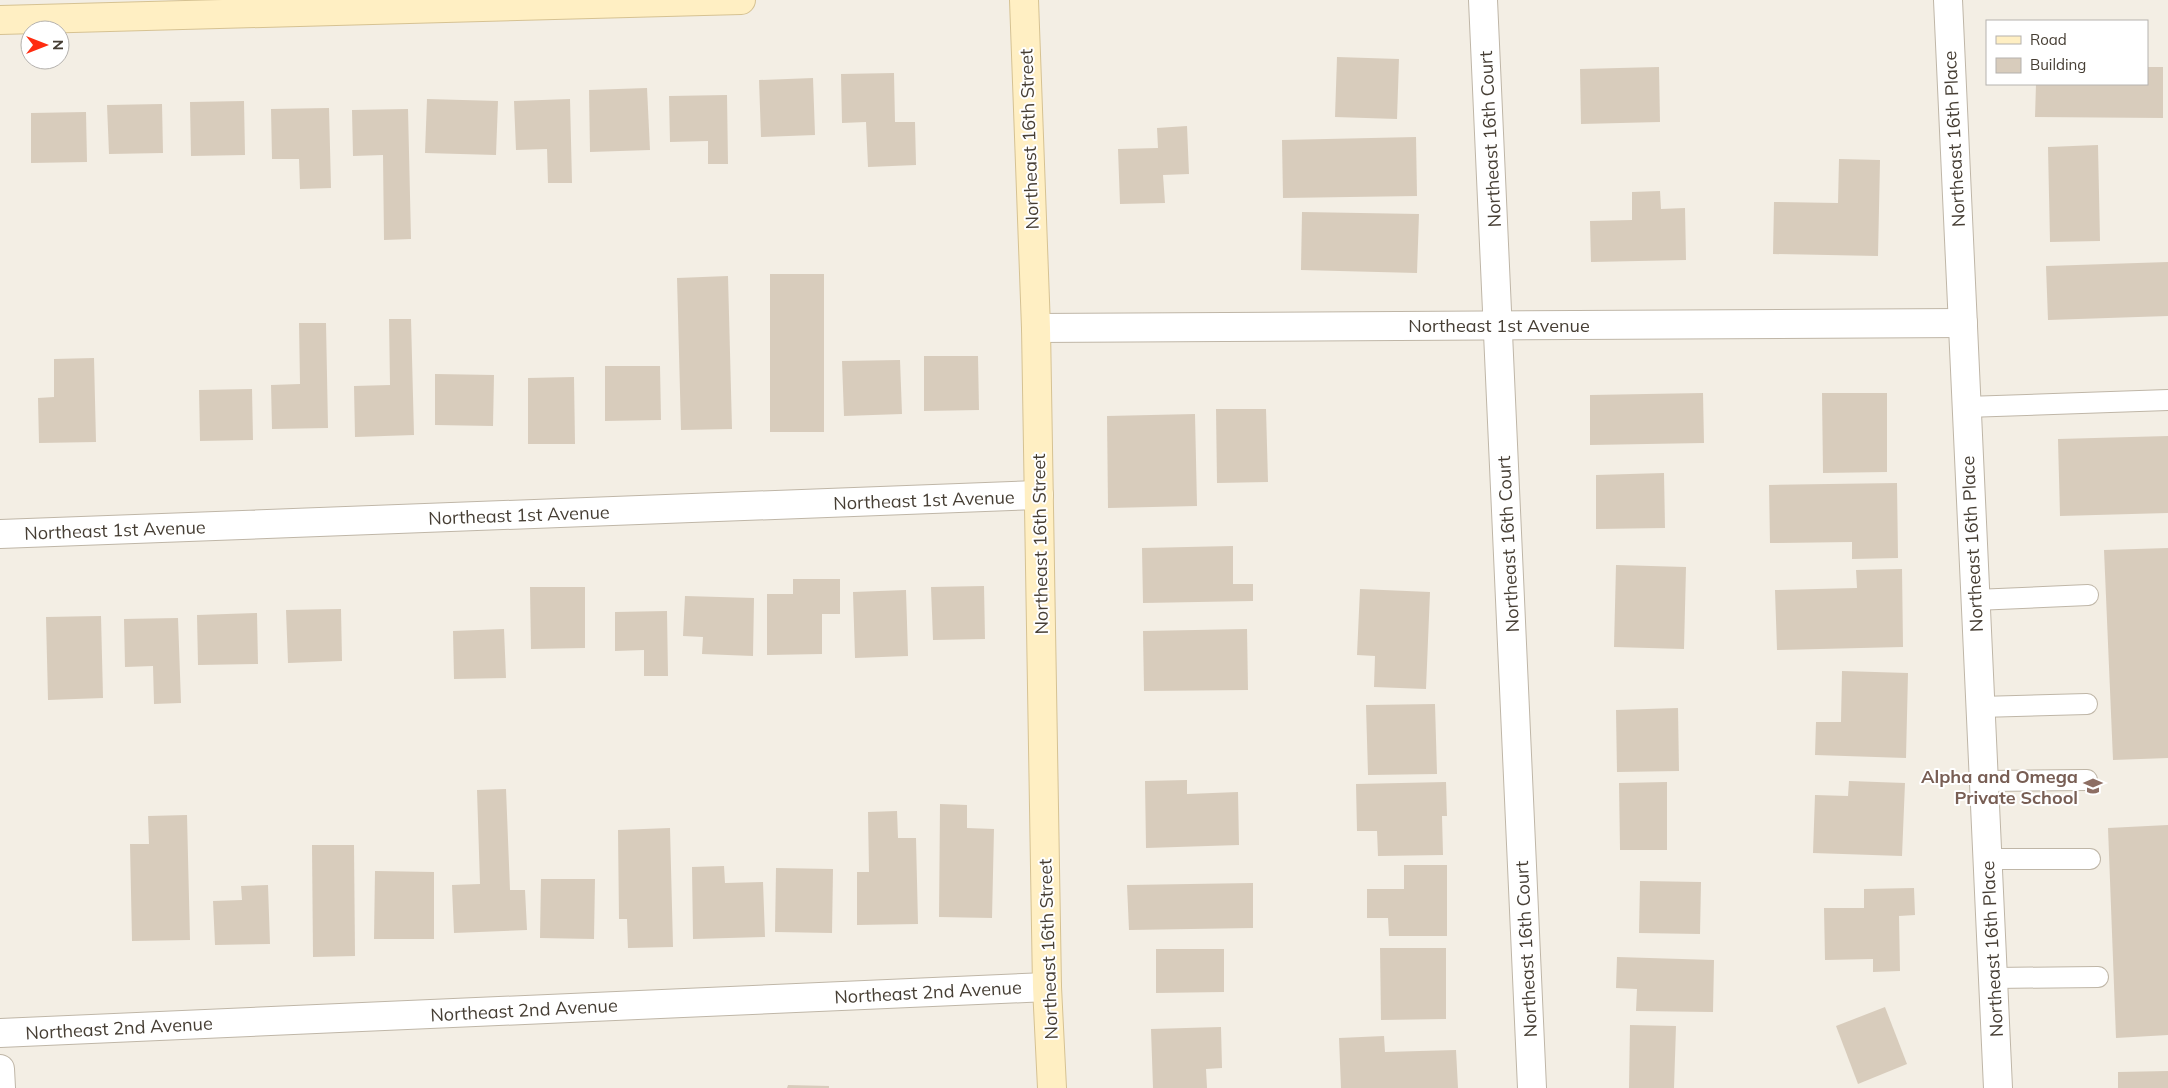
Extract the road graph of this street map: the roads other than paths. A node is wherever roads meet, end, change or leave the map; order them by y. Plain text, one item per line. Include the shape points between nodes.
1 (742, 0) edge
2 (1024, 0) edge
3 (1484, 0) edge
4 (1948, 0) edge
5 (0, 20) edge
6 (1962, 323) junction
7 (1498, 325) junction
8 (1036, 328) junction
9 (2168, 400) edge
10 (1966, 407) junction
11 (1038, 495) junction
12 (0, 534) edge
13 (2088, 595) dead end
14 (1975, 600) junction
15 (2087, 704) dead end
16 (1980, 707) junction
17 (2087, 780) dead end
18 (1984, 781) junction
19 (1987, 859) junction
20 (2090, 859) dead end
21 (2098, 977) dead end
22 (1993, 978) junction
23 (1047, 987) junction
24 (0, 1033) edge
25 (0, 1069) edge
26 (1, 1088) edge
27 (1052, 1088) edge
28 (1532, 1088) edge
29 (1998, 1088) edge

1 - 5 street
2 - 8 street, Northeast 16th Street
3 - 7 street, Northeast 16th Court
4 - 6 street, Northeast 16th Place
6 - 7 street, Northeast 1st Avenue
6 - 10 street, Northeast 16th Place
7 - 8 street, Northeast 1st Avenue
7 - 28 street, Northeast 16th Court
8 - 11 street, Northeast 16th Street
9 - 10 lane
10 - 14 street, Northeast 16th Place
11 - 12 street, Northeast 1st Avenue
11 - 23 street, Northeast 16th Street
13 - 14 lane
14 - 16 street, Northeast 16th Place
15 - 16 lane
16 - 18 street, Northeast 16th Place
17 - 18 lane
18 - 19 street, Northeast 16th Place
19 - 20 lane
19 - 22 street, Northeast 16th Place
21 - 22 lane
22 - 29 street, Northeast 16th Place
23 - 24 street, Northeast 2nd Avenue
23 - 27 street, Northeast 16th Street
25 - 26 street

